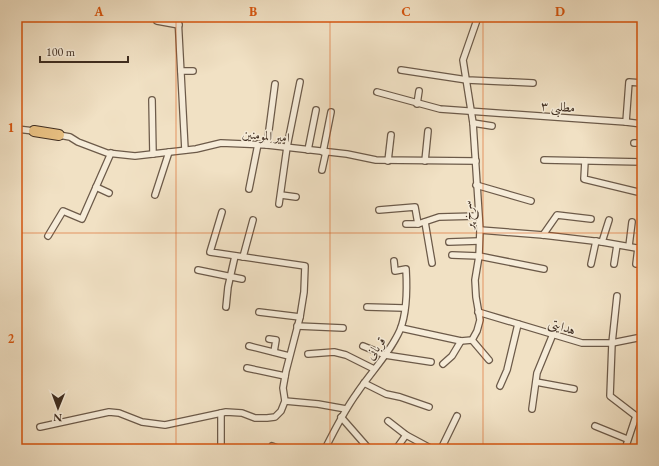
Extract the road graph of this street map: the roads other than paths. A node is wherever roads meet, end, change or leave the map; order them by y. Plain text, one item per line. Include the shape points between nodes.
1 (178, 17) edge
2 (478, 17) edge
3 (157, 21) dead end
4 (179, 26) junction
5 (401, 70) dead end
6 (181, 71) junction
7 (193, 71) dead end
8 (467, 80) junction
9 (300, 82) dead end
10 (533, 83) dead end
11 (642, 83) edge
12 (275, 84) dead end
13 (419, 91) dead end
14 (377, 92) dead end
15 (152, 100) dead end
16 (417, 104) junction
17 (316, 110) dead end
18 (472, 111) junction
19 (331, 112) dead end
20 (626, 122) junction
21 (473, 123) junction
22 (642, 124) edge
23 (492, 126) dead end
24 (17, 129) edge
25 (34, 131) joint
26 (428, 131) dead end
27 (59, 135) joint
28 (391, 135) dead end
29 (634, 143) dead end
30 (642, 143) edge
31 (258, 144) junction
32 (267, 145) junction
33 (287, 147) junction
34 (185, 150) junction
35 (308, 150) junction
36 (169, 152) junction
37 (325, 152) junction
38 (111, 153) junction
39 (153, 154) junction
40 (544, 160) dead end
41 (388, 161) junction
42 (425, 161) junction
43 (476, 161) junction
44 (585, 161) junction
45 (642, 162) edge
46 (322, 170) dead end
47 (476, 185) junction
48 (96, 187) junction
49 (250, 189) dead end
50 (109, 193) dead end
51 (642, 193) edge
52 (154, 194) dead end
53 (281, 195) junction
54 (296, 197) dead end
55 (531, 201) dead end
56 (280, 204) dead end
57 (379, 210) dead end
58 (222, 212) dead end
59 (478, 216) junction
60 (591, 219) dead end
61 (253, 220) dead end
62 (609, 220) dead end
63 (425, 222) junction
64 (632, 222) dead end
65 (406, 224) dead end
66 (418, 224) junction
67 (480, 230) junction
68 (543, 235) junction
69 (48, 236) dead end
70 (479, 241) junction
71 (596, 241) junction
72 (449, 242) dead end
73 (602, 242) junction
74 (617, 245) junction
75 (629, 246) junction
76 (640, 248) edge
77 (452, 255) dead end
78 (235, 256) junction
79 (479, 256) junction
80 (243, 257) junction
81 (394, 261) dead end
82 (432, 263) dead end
83 (591, 264) dead end
84 (614, 264) dead end
85 (636, 264) dead end
86 (544, 269) dead end
87 (198, 270) dead end
88 (230, 276) junction
89 (242, 279) dead end
90 (617, 296) dead end
91 (226, 307) dead end
92 (367, 307) dead end
93 (404, 308) junction
94 (258, 312) dead end
95 (478, 312) junction
96 (300, 317) junction
97 (518, 324) junction
98 (297, 326) junction
99 (343, 328) dead end
100 (401, 328) junction
101 (552, 334) junction
102 (642, 337) edge
103 (269, 338) dead end
104 (472, 340) junction
105 (461, 342) junction
106 (612, 342) junction
107 (249, 346) dead end
108 (363, 346) dead end
109 (274, 352) junction
110 (308, 354) dead end
111 (385, 355) junction
112 (289, 356) junction
113 (489, 360) dead end
114 (431, 362) dead end
115 (443, 364) dead end
116 (247, 368) dead end
117 (374, 369) junction
118 (285, 376) junction
119 (536, 382) junction
120 (364, 383) junction
121 (500, 386) dead end
122 (574, 389) dead end
123 (285, 401) junction
124 (429, 407) dead end
125 (346, 409) junction
126 (532, 409) dead end
127 (221, 413) junction
128 (456, 416) dead end
129 (636, 416) junction
130 (341, 417) junction
131 (642, 419) edge
132 (388, 421) dead end
133 (595, 426) dead end
134 (40, 427) dead end
135 (406, 435) junction
136 (627, 439) junction
137 (272, 446) dead end
138 (430, 448) edge
139 (221, 449) edge
140 (280, 449) edge
141 (325, 449) edge
142 (369, 449) edge
143 (396, 449) edge
144 (441, 449) edge
145 (625, 449) edge

1 - 4 street
2 - 8 street, سرخ پر via 463,60
3 - 4 street
4 - 6 street
5 - 8 street
6 - 7 street
6 - 34 street
8 - 10 street
8 - 18 street, سرخ پر
9 - 33 street
11 - 20 street via 629,82
12 - 32 street
13 - 16 street
14 - 16 street, مطلبی ۳
15 - 39 street
16 - 18 street, مطلبی ۳ via 440,109
17 - 35 street
18 - 20 street, مطلبی ۳
18 - 21 street, سرخ پر
19 - 37 street
20 - 22 street, مطلبی ۳
21 - 23 street
21 - 43 street, سرخ پر
24 - 25 street
25 - 27 highway
26 - 42 street
27 - 38 street, امیر المومنین
28 - 41 street
29 - 30 street
31 - 32 street, امیر المومنین
31 - 34 street, امیر المومنین via 221,143
31 - 49 street
32 - 33 street, امیر المومنین
33 - 35 street, امیر المومنین
33 - 53 street
34 - 36 street, امیر المومنین
35 - 37 street, امیر المومنین
36 - 39 street, امیر المومنین
36 - 52 street
37 - 41 street, امیر المومنین
37 - 46 street
38 - 39 street, امیر المومنین via 135,156
38 - 48 street
40 - 44 street
41 - 42 street, امیر المومنین
42 - 43 street, امیر المومنین
43 - 47 street, سرخ پر
44 - 45 street
44 - 51 street via 584,179
47 - 55 street
47 - 59 street, سرخ پر
48 - 50 street
48 - 69 street via 82,219 63,211
53 - 54 street
53 - 56 street
57 - 66 street via 415,207
58 - 78 street via 210,252
59 - 63 street via 439,217
59 - 67 street, سرخ پر
60 - 68 street via 557,215
61 - 80 street
62 - 73 street
63 - 66 street
63 - 82 street
64 - 75 street
65 - 66 street
67 - 68 street
67 - 70 street, سرخ پر
68 - 71 street
70 - 72 street
70 - 79 street, سرخ پر
71 - 73 street
71 - 83 street
73 - 74 street
74 - 75 street
74 - 84 street
75 - 76 street
76 - 85 street
77 - 79 street
78 - 80 street
78 - 88 street
79 - 86 street
79 - 95 street, سرخ پر via 475,280
80 - 96 street via 304,266 304,292
81 - 93 street, قربانی via 395,271 406,269
87 - 88 street
88 - 89 street
88 - 91 street
90 - 106 street
92 - 93 street
93 - 100 street, قربانی
94 - 96 street
95 - 97 street, هدایتی
95 - 104 street, سرخ پر via 480,320
96 - 98 street
97 - 101 street, هدایتی
97 - 121 street via 507,370
98 - 99 street
98 - 112 street
100 - 105 street
100 - 111 street, قربانی
101 - 106 street, هدایتی via 582,343
101 - 119 street
102 - 106 street, هدایتی
103 - 109 street via 276,340
104 - 105 street
104 - 113 street
105 - 115 street
106 - 129 street via 610,396
107 - 109 street
108 - 111 street
109 - 112 street
110 - 117 street via 334,352
111 - 114 street
111 - 117 street, قربانی
112 - 118 street
116 - 118 street
117 - 120 street, قربانی
118 - 123 street
119 - 122 street
119 - 126 street
120 - 124 street via 386,394
120 - 125 street, قربانی
123 - 125 street
123 - 127 street via 275,417 255,418 242,412
125 - 130 street, قربانی
127 - 134 street via 165,425 142,422 109,412
127 - 139 street
128 - 144 street
129 - 131 street
129 - 136 street
130 - 141 street, قربانی
130 - 142 street
132 - 135 street
133 - 136 street
135 - 138 street
135 - 143 street
136 - 145 street
137 - 140 street

